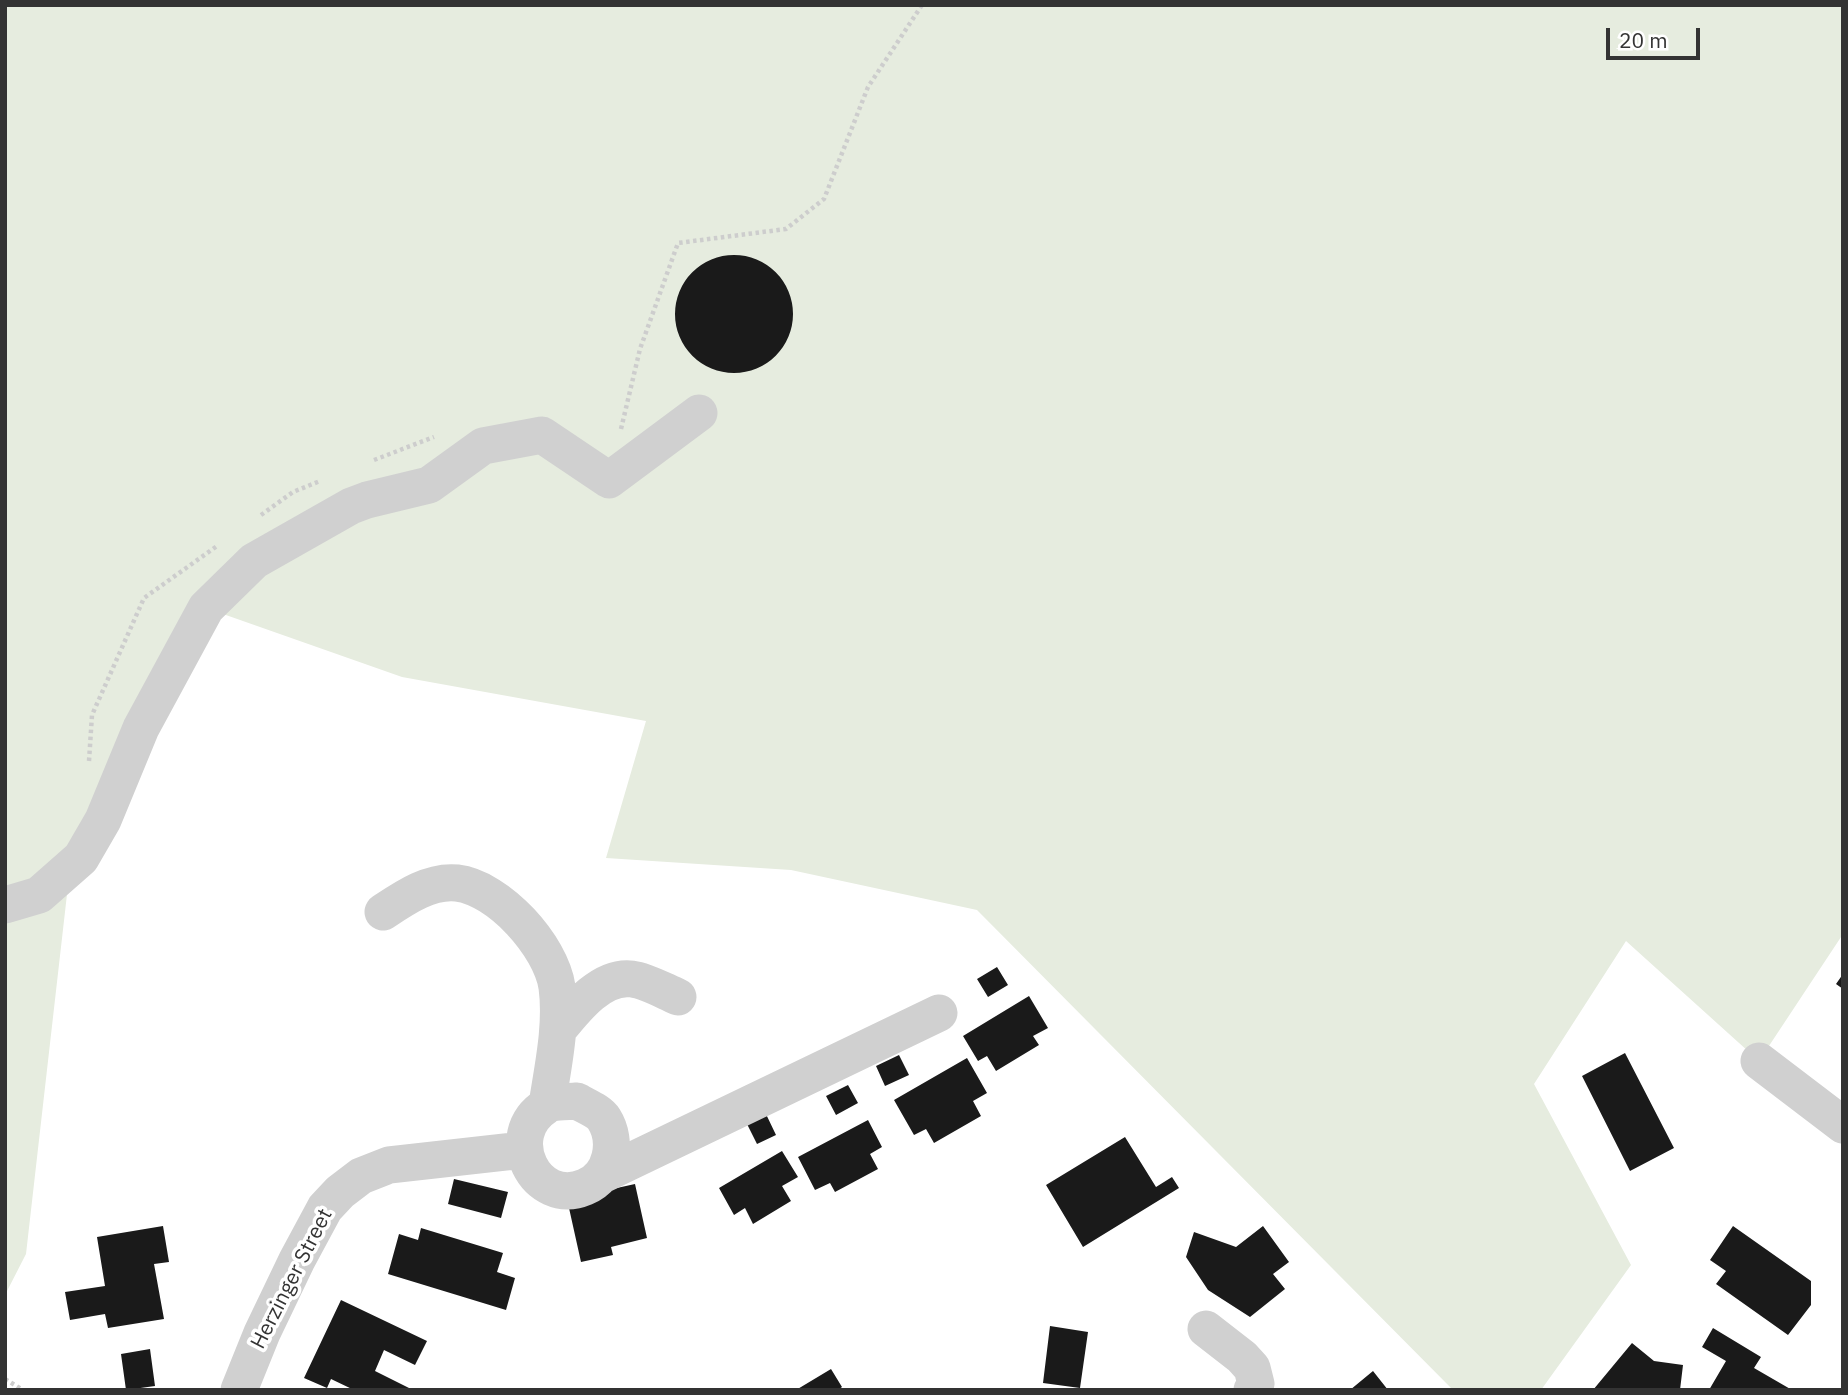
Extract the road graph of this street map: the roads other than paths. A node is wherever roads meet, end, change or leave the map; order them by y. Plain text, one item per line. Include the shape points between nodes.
1 (699, 412) dead end
2 (5, 905) edge
3 (383, 912) dead end
4 (678, 997) dead end
5 (939, 1013) dead end
6 (558, 1030) junction
7 (1759, 1061) dead end
8 (547, 1105) junction
9 (1843, 1125) edge
10 (523, 1150) junction
11 (603, 1175) junction
12 (1206, 1329) dead end
13 (239, 1390) edge
14 (1252, 1390) edge

1 - 2 street via 609,480 542,435 482,446 429,485 351,506 254,561 206,608 141,728 82,858 38,895
3 - 6 street via 424,888 457,883 486,893 508,908 540,947 556,986
4 - 6 street via 622,978 590,996
5 - 11 street
6 - 8 street
7 - 9 street
8 - 10 street via 528,1124
8 - 11 street via 577,1101 603,1117 613,1146
10 - 11 street via 530,1170 545,1184 575,1189
10 - 13 street, Herzinger Street via 389,1165 361,1176 340,1192 325,1208 297,1260
12 - 14 street via 1252,1368 1256,1384

